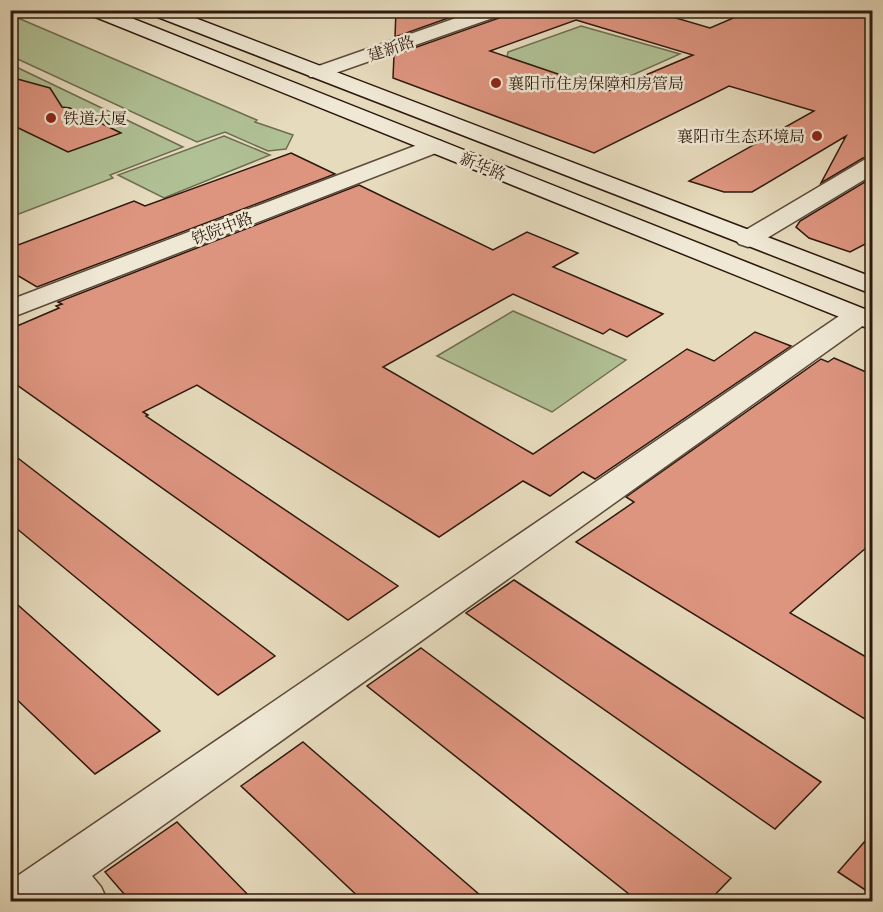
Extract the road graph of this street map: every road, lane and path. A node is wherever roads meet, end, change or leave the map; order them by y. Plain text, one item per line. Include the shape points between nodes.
1 (94, 10) edge
2 (156, 10) edge
3 (498, 10) edge
4 (318, 73) junction
5 (433, 146) junction
6 (873, 165) edge
7 (748, 239) junction
8 (868, 308) edge
9 (10, 310) edge
10 (72, 887) edge
11 (18, 902) edge

1 - 5 main road, 新华路
2 - 4 main road, 新华路
3 - 4 main road, 建新路
4 - 7 main road, 新华路
5 - 8 main road, 新华路
5 - 9 main road, 铁院中路
6 - 7 main road
7 - 8 main road, 新华路
8 - 10 main road
10 - 11 main road

